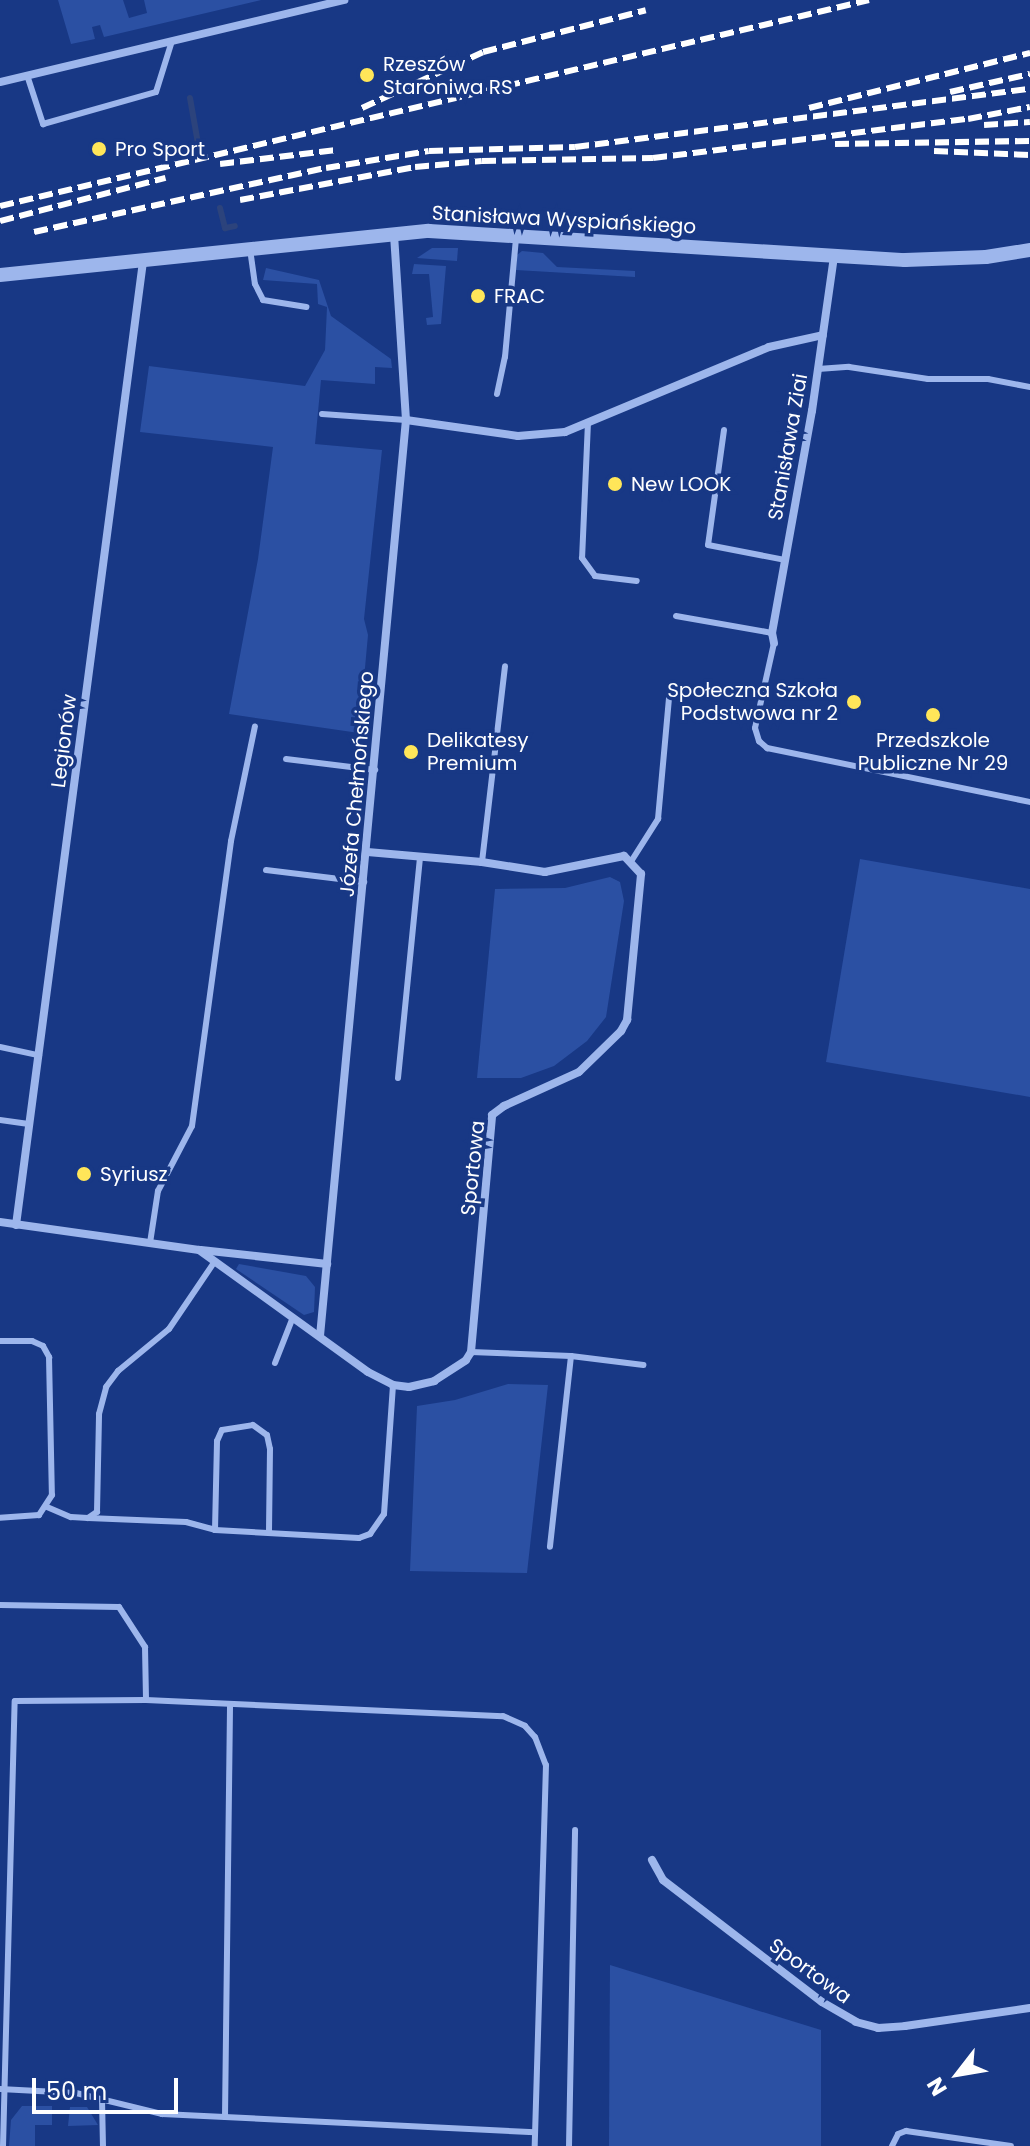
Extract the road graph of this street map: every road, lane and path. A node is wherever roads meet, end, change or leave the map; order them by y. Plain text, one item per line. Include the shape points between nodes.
1 (344, 0) edge
2 (172, 41) junction
3 (27, 75) junction
4 (0, 82) edge
5 (394, 235) junction
6 (516, 236) junction
7 (250, 249) junction
8 (1030, 250) edge
9 (834, 257) junction
10 (143, 261) junction
11 (0, 275) edge
12 (306, 307) dead end
13 (823, 335) junction
14 (818, 369) junction
15 (1030, 387) edge
16 (497, 394) dead end
17 (322, 414) dead end
18 (406, 420) junction
19 (588, 422) junction
20 (724, 430) dead end
21 (785, 560) junction
22 (637, 581) dead end
23 (676, 616) dead end
24 (772, 633) junction
25 (774, 643) joint
26 (505, 666) dead end
27 (669, 698) dead end
28 (255, 726) dead end
29 (286, 759) dead end
30 (375, 770) junction
31 (1030, 802) edge
32 (367, 852) junction
33 (420, 856) junction
34 (632, 860) junction
35 (482, 862) junction
36 (266, 870) dead end
37 (364, 882) junction
38 (0, 1047) edge
39 (39, 1055) junction
40 (398, 1078) dead end
41 (0, 1120) edge
42 (29, 1124) junction
43 (0, 1222) edge
44 (16, 1225) junction
45 (150, 1243) junction
46 (199, 1250) junction
47 (215, 1261) junction
48 (327, 1264) junction
49 (293, 1317) junction
50 (320, 1336) junction
51 (0, 1341) edge
52 (471, 1352) junction
53 (571, 1356) junction
54 (275, 1363) dead end
55 (643, 1365) dead end
56 (393, 1385) junction
57 (47, 1507) junction
58 (0, 1518) edge
59 (88, 1518) junction
60 (215, 1530) junction
61 (269, 1533) junction
62 (550, 1547) dead end
63 (0, 1605) edge
64 (146, 1700) junction
65 (230, 1704) junction
66 (575, 1830) dead end
67 (652, 1860) dead end
68 (1030, 2008) edge
69 (2, 2089) edge
70 (102, 2099) junction
71 (225, 2117) junction
72 (535, 2132) junction
73 (3, 2146) edge
74 (103, 2146) edge
75 (535, 2146) edge
76 (569, 2146) edge
77 (892, 2146) edge
78 (1011, 2146) edge

1 - 2 street
2 - 3 street
2 - 3 lane via 156,92 43,124
3 - 4 street
5 - 6 street, Stanisława Wyspiańskiego via 429,231
5 - 7 street, Stanisława Wyspiańskiego
5 - 18 street, Józefa Chełmońskiego
6 - 9 street, Stanisława Wyspiańskiego
6 - 16 lane
7 - 10 street, Stanisława Wyspiańskiego
7 - 12 lane via 263,300
8 - 9 street, Stanisława Wyspiańskiego via 938,261
9 - 13 street, Stanisława Ziai
10 - 11 street, Stanisława Wyspiańskiego
10 - 39 street, Legionów
13 - 14 street, Stanisława Ziai
13 - 19 street via 769,347
14 - 15 lane via 849,367
14 - 21 street, Stanisława Ziai
17 - 18 lane
18 - 19 street via 518,436 544,436
18 - 30 street, Józefa Chełmońskiego
19 - 22 lane via 582,558 595,576
20 - 21 lane via 708,545
21 - 24 street, Stanisława Ziai
23 - 24 lane
24 - 25 street, Stanisława Ziai
25 - 31 lane via 755,728 767,748
26 - 35 lane
27 - 34 lane via 658,819
28 - 45 lane via 231,841 192,1126 158,1191
29 - 30 lane
30 - 32 street, Józefa Chełmońskiego
32 - 33 street
32 - 37 street, Józefa Chełmońskiego
33 - 35 street
33 - 40 lane
34 - 35 street via 624,856 545,872
34 - 52 street, Sportowa via 641,874 627,1020 621,1031 579,1072 492,1115
36 - 37 lane
37 - 48 street, Józefa Chełmońskiego
38 - 39 lane
39 - 42 street, Legionów
41 - 42 lane
42 - 44 street, Legionów
43 - 44 street
44 - 45 street
45 - 46 street
46 - 47 street
46 - 48 street
47 - 49 street
47 - 59 lane via 169,1329 106,1387 99,1414 97,1512
48 - 50 street, Józefa Chełmońskiego
49 - 50 street
49 - 54 lane
50 - 56 street
51 - 57 lane via 32,1341 49,1357 52,1495
52 - 53 lane
52 - 56 street via 434,1381
53 - 55 lane
53 - 62 lane
56 - 61 lane via 379,1527 359,1538
57 - 58 lane via 26,1518
57 - 59 lane
59 - 60 lane via 186,1522
60 - 61 lane
60 - 61 lane via 217,1441 222,1430 253,1425 267,1435 270,1449
63 - 64 lane via 119,1607 145,1647
64 - 65 lane
64 - 69 lane via 15,1701
65 - 71 lane
65 - 72 lane via 503,1716 535,1737 546,1778
66 - 76 lane
67 - 68 street, Sportowa via 663,1880 822,2002 856,2022 878,2028 905,2026
69 - 70 lane
69 - 73 lane
70 - 71 lane via 162,2114
70 - 74 lane
71 - 72 lane
72 - 75 lane
77 - 78 lane via 906,2131

